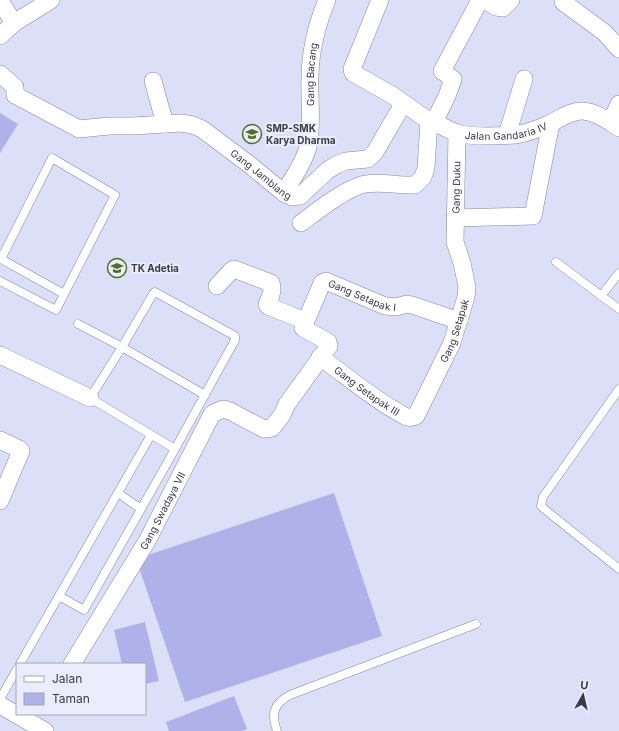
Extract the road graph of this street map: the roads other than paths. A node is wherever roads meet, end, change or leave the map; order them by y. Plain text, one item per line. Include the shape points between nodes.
1 (51, 0) edge
2 (327, 0) edge
3 (380, 0) edge
4 (480, 0) edge
5 (485, 0) edge
6 (511, 0) edge
7 (0, 1) edge
8 (563, 2) dead end
9 (14, 23) junction
10 (0, 36) edge
11 (619, 49) edge
12 (0, 74) edge
13 (524, 79) dead end
14 (153, 81) dead end
15 (403, 104) junction
16 (619, 104) edge
17 (432, 121) junction
18 (551, 123) junction
19 (165, 124) junction
20 (615, 125) edge
21 (457, 133) junction
22 (507, 135) junction
23 (284, 193) junction
24 (455, 218) junction
25 (301, 223) dead end
26 (455, 242) joint
27 (556, 262) dead end
28 (619, 273) edge
29 (0, 281) edge
30 (218, 286) dead end
31 (64, 294) junction
32 (601, 296) junction
33 (619, 309) edge
34 (305, 321) junction
35 (459, 321) junction
36 (78, 324) dead end
37 (122, 347) junction
38 (0, 355) edge
39 (320, 358) junction
40 (619, 390) edge
41 (205, 395) junction
42 (90, 398) junction
43 (416, 416) joint
44 (151, 435) junction
45 (0, 440) edge
46 (175, 449) junction
47 (118, 493) junction
48 (0, 500) edge
49 (141, 509) junction
50 (619, 569) edge
51 (59, 596) junction
52 (476, 624) dead end
53 (21, 663) edge
54 (73, 663) edge
55 (16, 671) edge
56 (0, 699) edge
57 (0, 705) edge
58 (16, 712) edge
59 (23, 715) edge
60 (41, 723) edge
61 (277, 731) edge

1 - 9 street
2 - 23 street, Gang Bacang via 320,16 310,75 308,146
3 - 15 street, Jalan Gandaria IV via 352,69 353,73
4 - 17 street via 442,71 453,78 447,96
5 - 6 street via 503,8
7 - 9 street
8 - 11 street via 605,33
9 - 10 street
12 - 19 street, Gang Jamblang via 15,87 14,95 79,129
13 - 22 street
14 - 19 street
15 - 17 street, Jalan Gandaria IV
15 - 23 street, Gang Jamblang via 375,152 368,159 346,161 336,165 300,196 292,197
16 - 20 street, Jalan Gandaria IV
17 - 21 street, Jalan Gandaria IV
17 - 25 street via 426,168 423,177 415,185 374,183 357,187
18 - 20 street, Jalan Gandaria IV via 582,111 598,115
18 - 22 street, Jalan Gandaria IV via 532,131
18 - 24 street via 533,216
19 - 23 street, Gang Jamblang via 181,123 202,129
21 - 22 street, Jalan Gandaria IV
21 - 24 street, Gang Duku
24 - 26 street, Gang Duku
26 - 35 street, Gang Setapak via 466,287 466,298
27 - 32 lane
28 - 32 lane
29 - 31 lane via 56,310
30 - 34 street via 234,269 271,283 268,306
31 - 31 lane via 115,195 52,158 0,259
32 - 33 lane
34 - 35 street, Gang Setapak I via 317,292 326,281 385,306 412,305
34 - 39 street via 303,329 329,344
35 - 43 street, Gang Setapak via 452,343
36 - 37 lane
37 - 41 lane
37 - 41 lane via 155,292 235,336
37 - 42 lane
38 - 42 street
39 - 43 street, Gang Setapak III via 387,406 408,417
39 - 54 street, Gang Swadaya VII via 270,429 264,429 230,410 223,409 212,414 147,541
40 - 50 lane via 543,497 541,506
41 - 46 lane
42 - 44 lane
44 - 46 lane
44 - 47 lane
45 - 48 street via 21,451
46 - 49 lane
47 - 49 lane
47 - 51 lane
49 - 51 lane via 84,610
51 - 53 lane
52 - 61 lane via 281,699 274,713
55 - 56 lane
57 - 58 street
59 - 60 street

